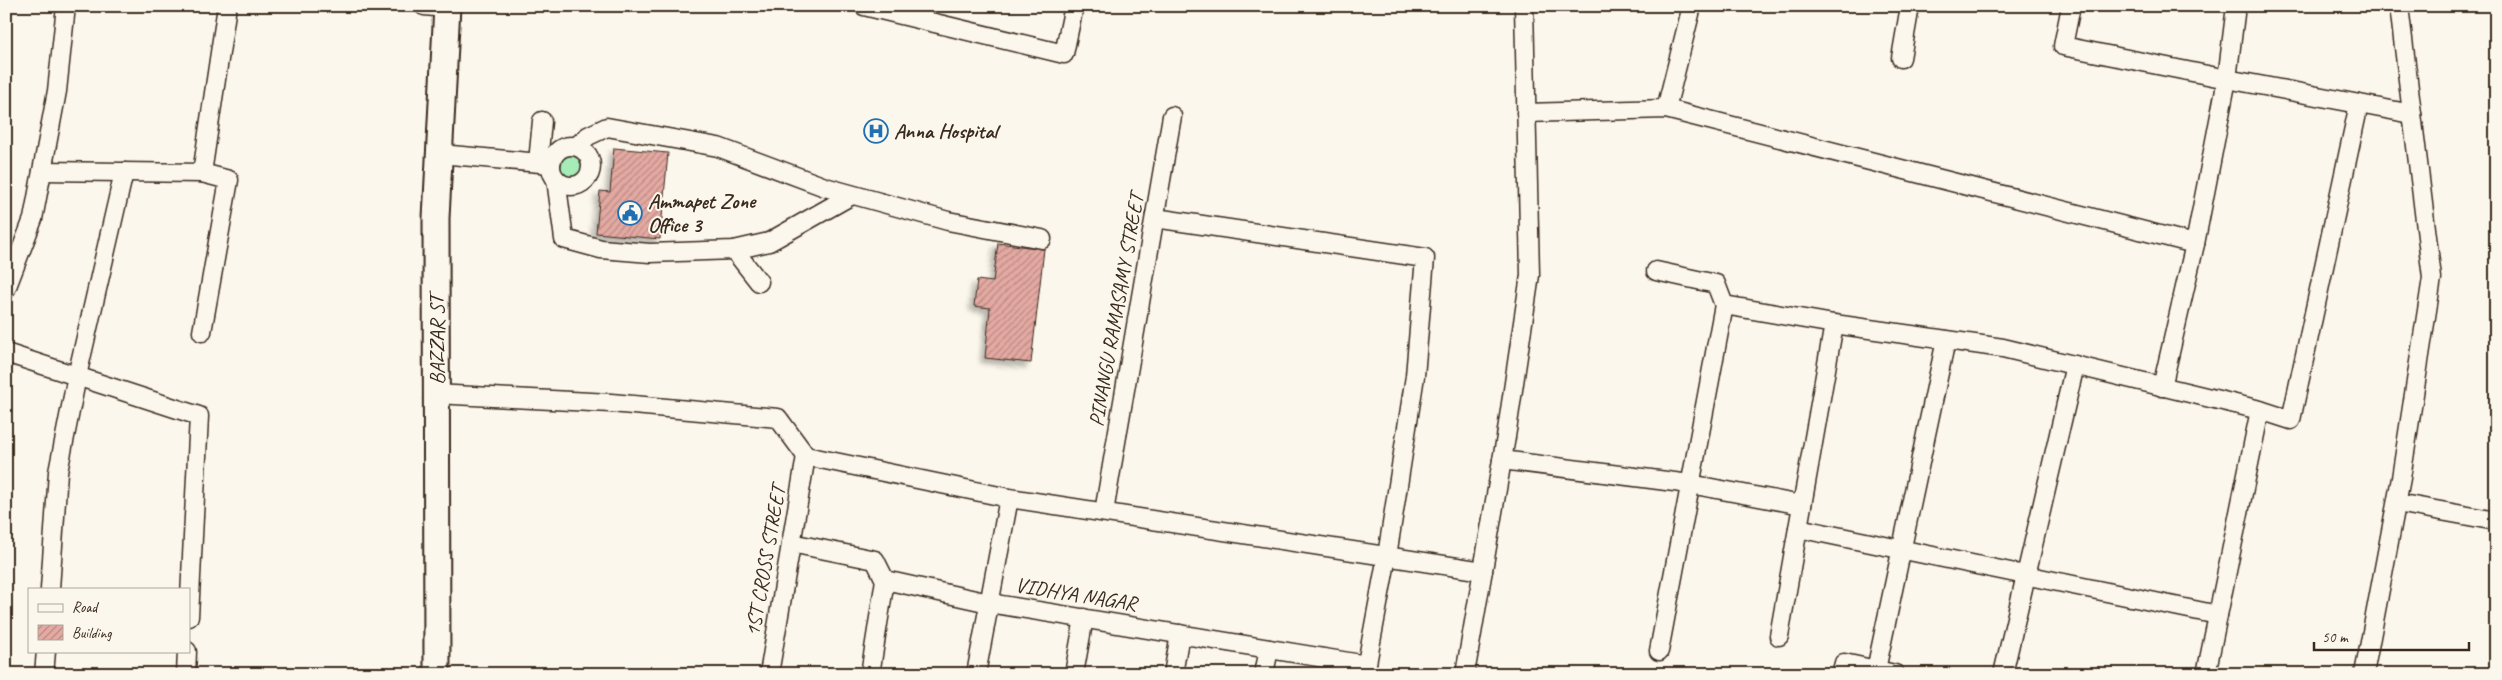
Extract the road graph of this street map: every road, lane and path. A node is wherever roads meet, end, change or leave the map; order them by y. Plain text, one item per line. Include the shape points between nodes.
1 (66, 6) edge
2 (227, 6) edge
3 (864, 6) edge
4 (1074, 6) edge
5 (1524, 6) edge
6 (1692, 6) edge
7 (1910, 6) edge
8 (2071, 6) edge
9 (2236, 6) edge
10 (2399, 6) edge
11 (440, 7) edge
12 (905, 11) edge
13 (1901, 58) dead end
14 (2227, 79) junction
15 (2359, 104) junction
16 (1666, 109) junction
17 (1526, 113) junction
18 (2412, 114) junction
19 (1172, 116) dead end
20 (542, 121) dead end
21 (577, 146) junction
22 (440, 154) junction
23 (548, 168) junction
24 (42, 171) junction
25 (124, 172) junction
26 (202, 173) junction
27 (852, 195) junction
28 (1155, 218) junction
29 (1042, 239) dead end
30 (2195, 244) junction
31 (734, 250) junction
32 (1656, 271) dead end
33 (759, 282) dead end
34 (6, 289) edge
35 (1724, 305) junction
36 (1834, 324) junction
37 (202, 332) dead end
38 (1946, 340) junction
39 (6, 353) edge
40 (2074, 365) junction
41 (77, 376) junction
42 (2162, 386) junction
43 (436, 394) junction
44 (2260, 410) junction
45 (806, 456) junction
46 (1502, 460) junction
47 (1690, 484) junction
48 (1009, 498) junction
49 (2397, 503) junction
50 (1802, 505) junction
51 (1104, 512) junction
52 (2496, 521) edge
53 (1798, 528) junction
54 (791, 543) junction
55 (1900, 549) junction
56 (1387, 556) junction
57 (1483, 570) junction
58 (2027, 575) junction
59 (885, 580) junction
60 (50, 588) edge
61 (190, 597) edge
62 (989, 602) junction
63 (2218, 615) junction
64 (1084, 618) junction
65 (1180, 634) junction
66 (1779, 636) dead end
67 (1269, 649) junction
68 (1659, 651) dead end
69 (46, 652) edge
70 (187, 652) edge
71 (1366, 670) edge
72 (1876, 670) junction
73 (44, 674) edge
74 (186, 674) edge
75 (437, 674) edge
76 (769, 674) edge
77 (870, 674) edge
78 (976, 674) edge
79 (1074, 674) edge
80 (1172, 674) edge
81 (1264, 674) edge
82 (1465, 674) edge
83 (1841, 674) edge
84 (1894, 674) edge
85 (2003, 674) edge
86 (2206, 674) edge
87 (2364, 674) edge

1 - 24 street via 57,91
2 - 26 street
3 - 12 street
4 - 12 street via 1064,54
5 - 17 street
6 - 16 street
7 - 13 street
8 - 14 street via 2063,46
9 - 14 street
10 - 18 street
11 - 22 main road, BAZZAR ST
14 - 15 street
14 - 30 street
15 - 18 street
15 - 44 street via 2291,420
16 - 17 street
16 - 30 street
17 - 46 street via 1530,275
18 - 49 street via 2432,278
19 - 28 street, PINANGU RAMASAMY STREET
20 - 23 street
21 - 23 street via 558,149
21 - 23 street via 590,160 586,180 567,186
21 - 27 street via 588,136 607,127 718,147
22 - 23 street
22 - 43 main road, BAZZAR ST via 436,218
23 - 31 street via 564,239 601,249 650,253
24 - 25 street
24 - 34 street via 33,219
25 - 26 street
25 - 41 street
26 - 37 street via 229,180
27 - 29 street via 948,221
27 - 31 street via 769,242
28 - 51 street, PINANGU RAMASAMY STREET
28 - 56 street via 1425,258 1415,376
30 - 42 street
31 - 33 street
32 - 35 street via 1716,284
35 - 36 street
35 - 47 street
36 - 38 street
36 - 50 street
38 - 40 street via 2003,348
38 - 55 street
39 - 41 street
40 - 42 street
40 - 58 street
41 - 60 street via 58,472
41 - 61 street via 199,416
42 - 44 street
43 - 45 street via 611,403 778,418
43 - 75 main road, BAZZAR ST
44 - 63 street
45 - 48 street
45 - 54 street, 1ST CROSS STREET
46 - 47 street
46 - 57 street
47 - 50 street
47 - 68 street
48 - 51 street
48 - 62 street
49 - 52 street
49 - 87 street
50 - 53 street
51 - 56 street
53 - 55 street
53 - 66 street
54 - 59 street via 876,560
54 - 76 street, 1ST CROSS STREET
55 - 58 street
55 - 72 street
56 - 57 street
56 - 71 street
57 - 82 street
58 - 63 street
58 - 85 street
59 - 62 street, VIDHYA NAGAR
59 - 77 street
62 - 64 street, VIDHYA NAGAR
62 - 78 street
63 - 86 street
64 - 65 street, VIDHYA NAGAR
64 - 79 street
65 - 67 street, VIDHYA NAGAR
65 - 80 street
67 - 71 street, VIDHYA NAGAR
67 - 81 street
69 - 73 street
70 - 74 street
72 - 83 street via 1844,663
72 - 84 street

